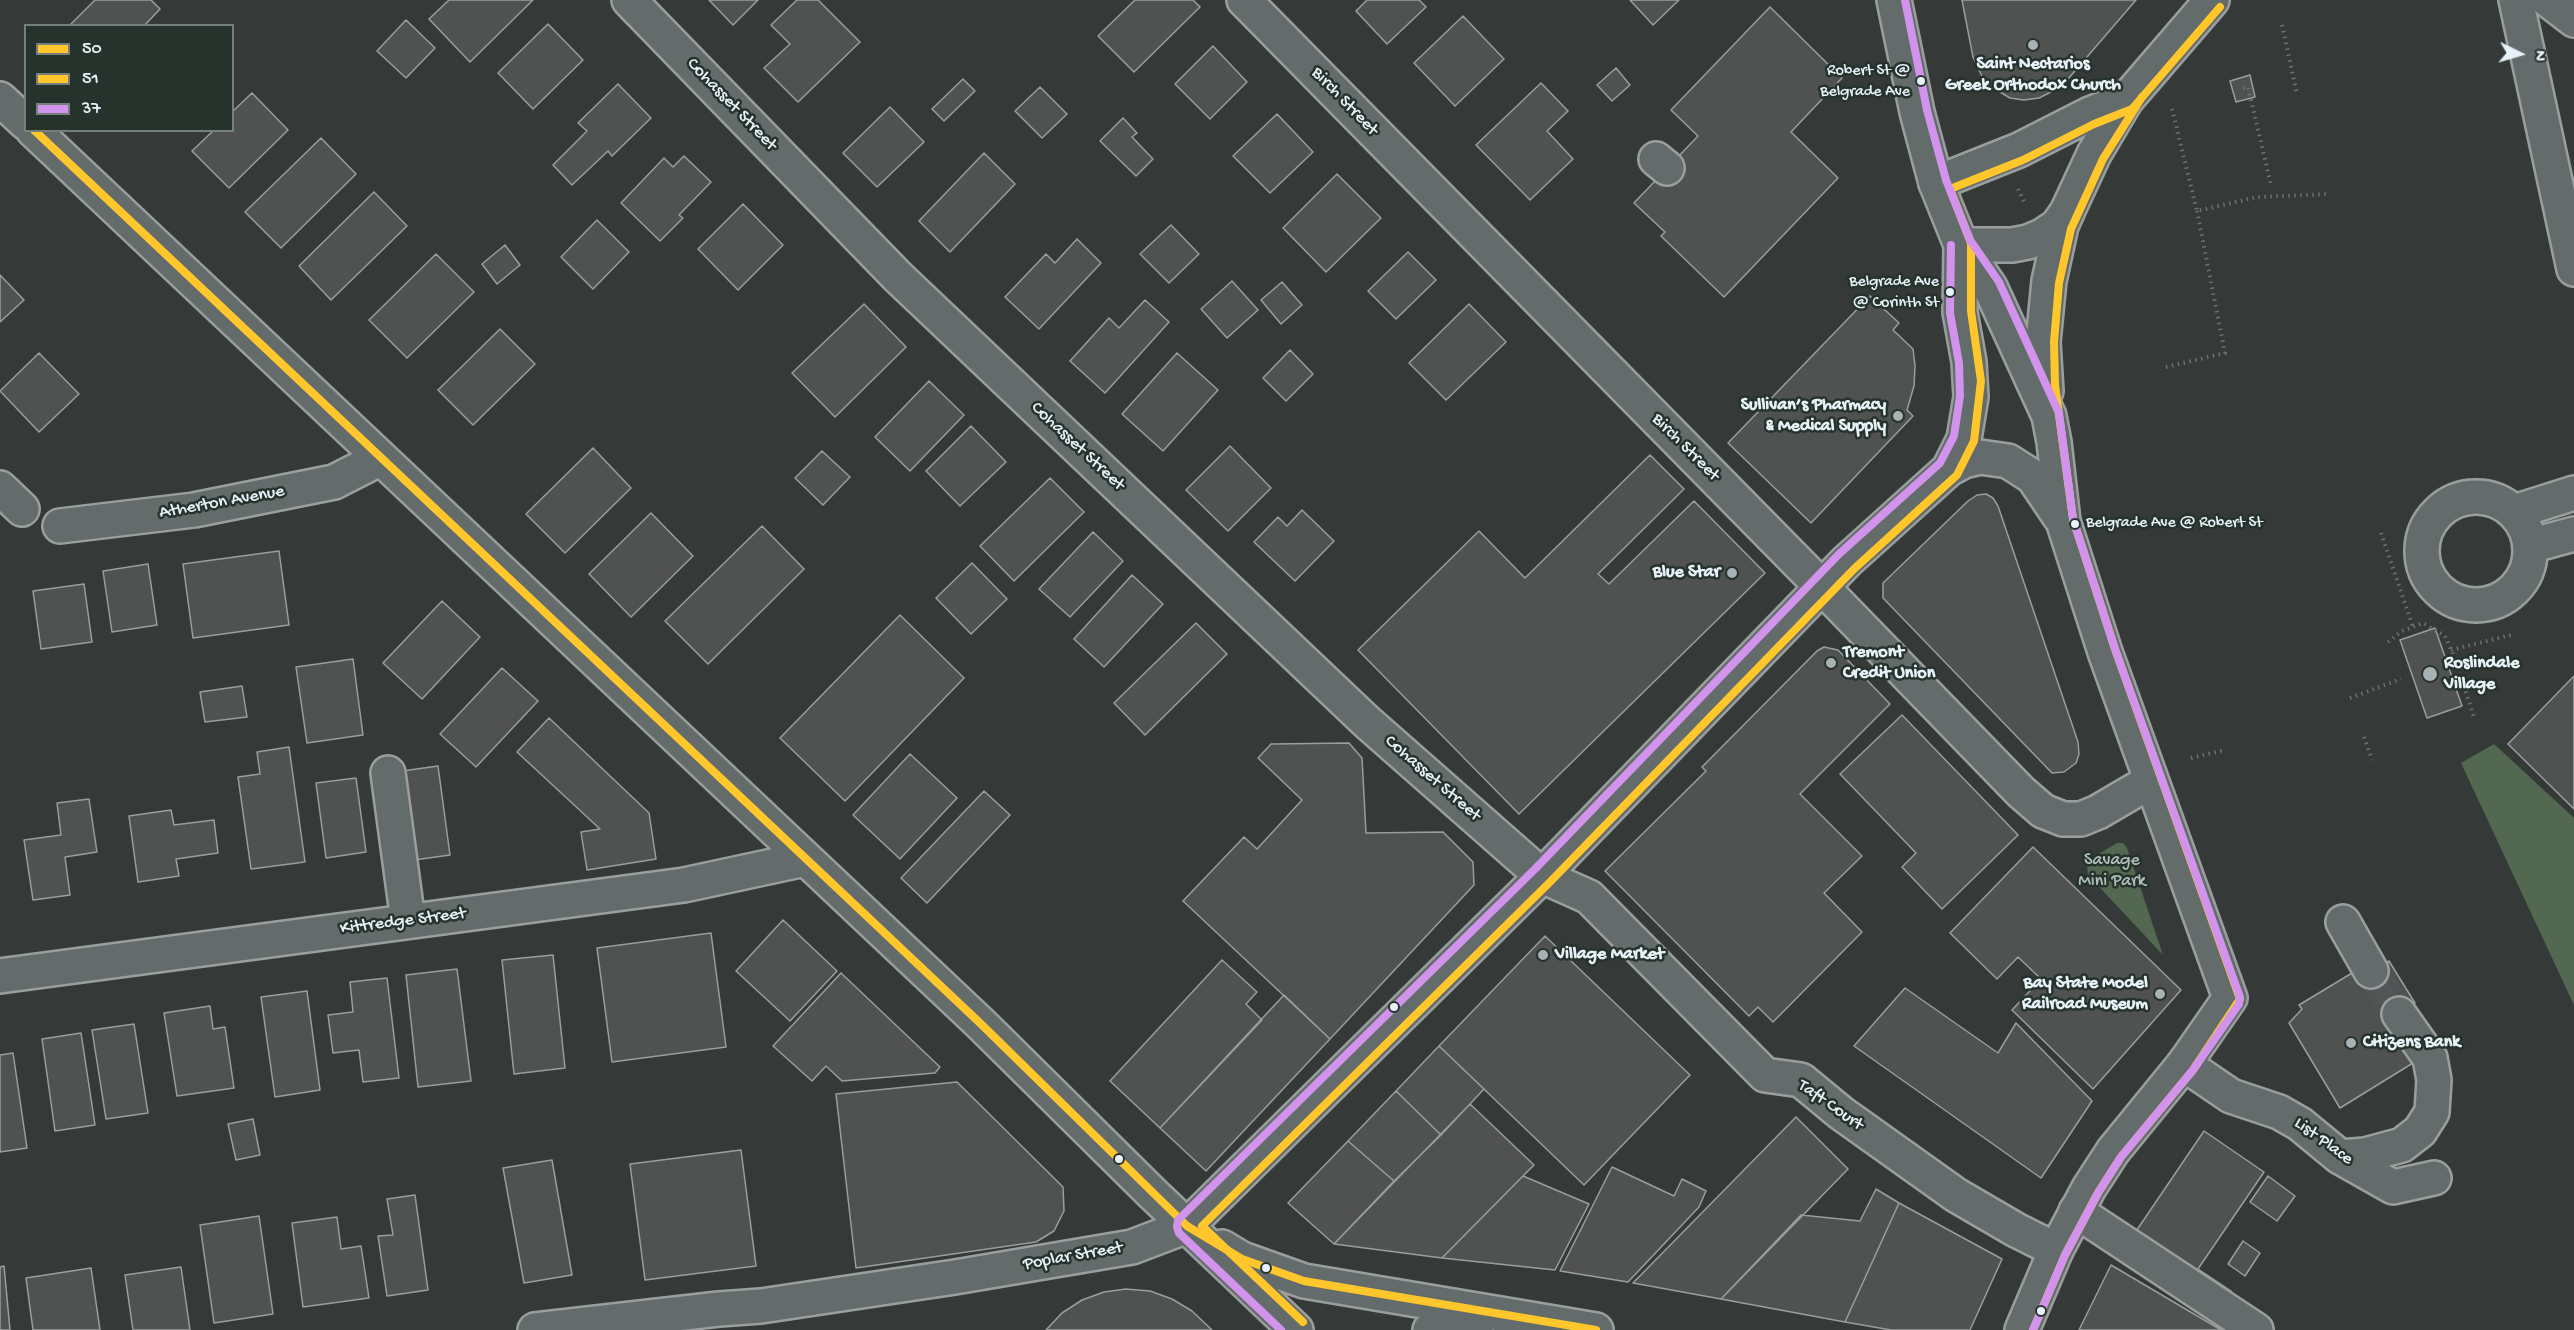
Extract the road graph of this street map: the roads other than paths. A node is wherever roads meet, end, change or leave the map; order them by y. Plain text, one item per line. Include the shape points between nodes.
1 (629, 0) edge
2 (1244, 0) edge
3 (1894, 0) edge
4 (2212, 0) edge
5 (2516, 0) edge
6 (2548, 0) edge
7 (2574, 20) edge
8 (0, 99) edge
9 (2126, 100) junction
10 (24, 121) edge
11 (35, 132) edge
12 (1936, 183) junction
13 (2067, 212) junction
14 (1961, 244) junction
15 (2574, 269) edge
16 (2049, 416) junction
17 (380, 459) junction
18 (1949, 469) junction
19 (2574, 494) edge
20 (2514, 512) junction
21 (2062, 521) junction
22 (60, 526) dead end
23 (2574, 534) edge
24 (2530, 546) junction
25 (1822, 587) junction
26 (388, 773) dead end
27 (2151, 781) junction
28 (805, 859) junction
29 (1542, 876) junction
30 (408, 921) junction
31 (2343, 922) dead end
32 (2371, 971) tunnel mouth
33 (0, 976) edge
34 (2398, 1014) tunnel mouth
35 (2184, 1064) junction
36 (2340, 1157) junction
37 (2434, 1178) dead end
38 (2076, 1211) junction
39 (1187, 1226) junction
40 (2055, 1250) junction
41 (1497, 1314) junction
42 (717, 1319) edge
43 (535, 1330) edge
44 (1296, 1330) edge
45 (1430, 1330) edge
46 (1596, 1330) edge
47 (2022, 1330) edge
48 (2256, 1330) edge

1 - 29 street, Cohasset Street via 898,277 1367,722
2 - 25 street, Birch Street
3 - 12 street
4 - 9 street
5 - 15 street
6 - 7 street
8 - 10 street
9 - 12 street
9 - 13 street via 2094,154
11 - 17 street
12 - 14 street
13 - 14 street via 2050,232 2028,242
13 - 16 street via 2049,281 2043,342
14 - 16 street via 1990,287
14 - 18 street via 1960,312 1971,397 1964,439
16 - 21 street
17 - 22 street, Atherton Avenue via 334,482 194,510
17 - 28 street
18 - 21 street via 1980,457 2008,461 2041,485
18 - 25 street
19 - 20 street
20 - 24 street via 2523,522
20 - 24 street via 2493,499 2477,496 2446,505 2426,530 2422,547 2431,581 2443,594 2459,602 2494,602 2510,594 2522,580 2529,564
21 - 27 street
23 - 24 street
25 - 27 street, Birch Street via 2043,811 2064,819 2081,819
25 - 29 street
26 - 30 street
27 - 35 street via 2230,998
28 - 30 street, Kittredge Street via 684,885
28 - 39 street
29 - 39 street
29 - 40 street, Taft Court via 1589,897 1765,1075 1801,1080 1956,1195
30 - 33 street, Kittredge Street
31 - 32 street
34 - 36 street via 2430,1058 2434,1080 2432,1112 2420,1131 2402,1145
35 - 36 street, List Place via 2231,1096 2300,1124
35 - 38 street via 2113,1151
36 - 37 street, List Place via 2393,1187
38 - 40 street
38 - 48 street
39 - 41 street via 1242,1259 1304,1281
39 - 42 street, Poplar Street via 1132,1246 779,1303
39 - 44 street
40 - 47 street
41 - 45 street
41 - 46 street
42 - 43 street, Poplar Street

